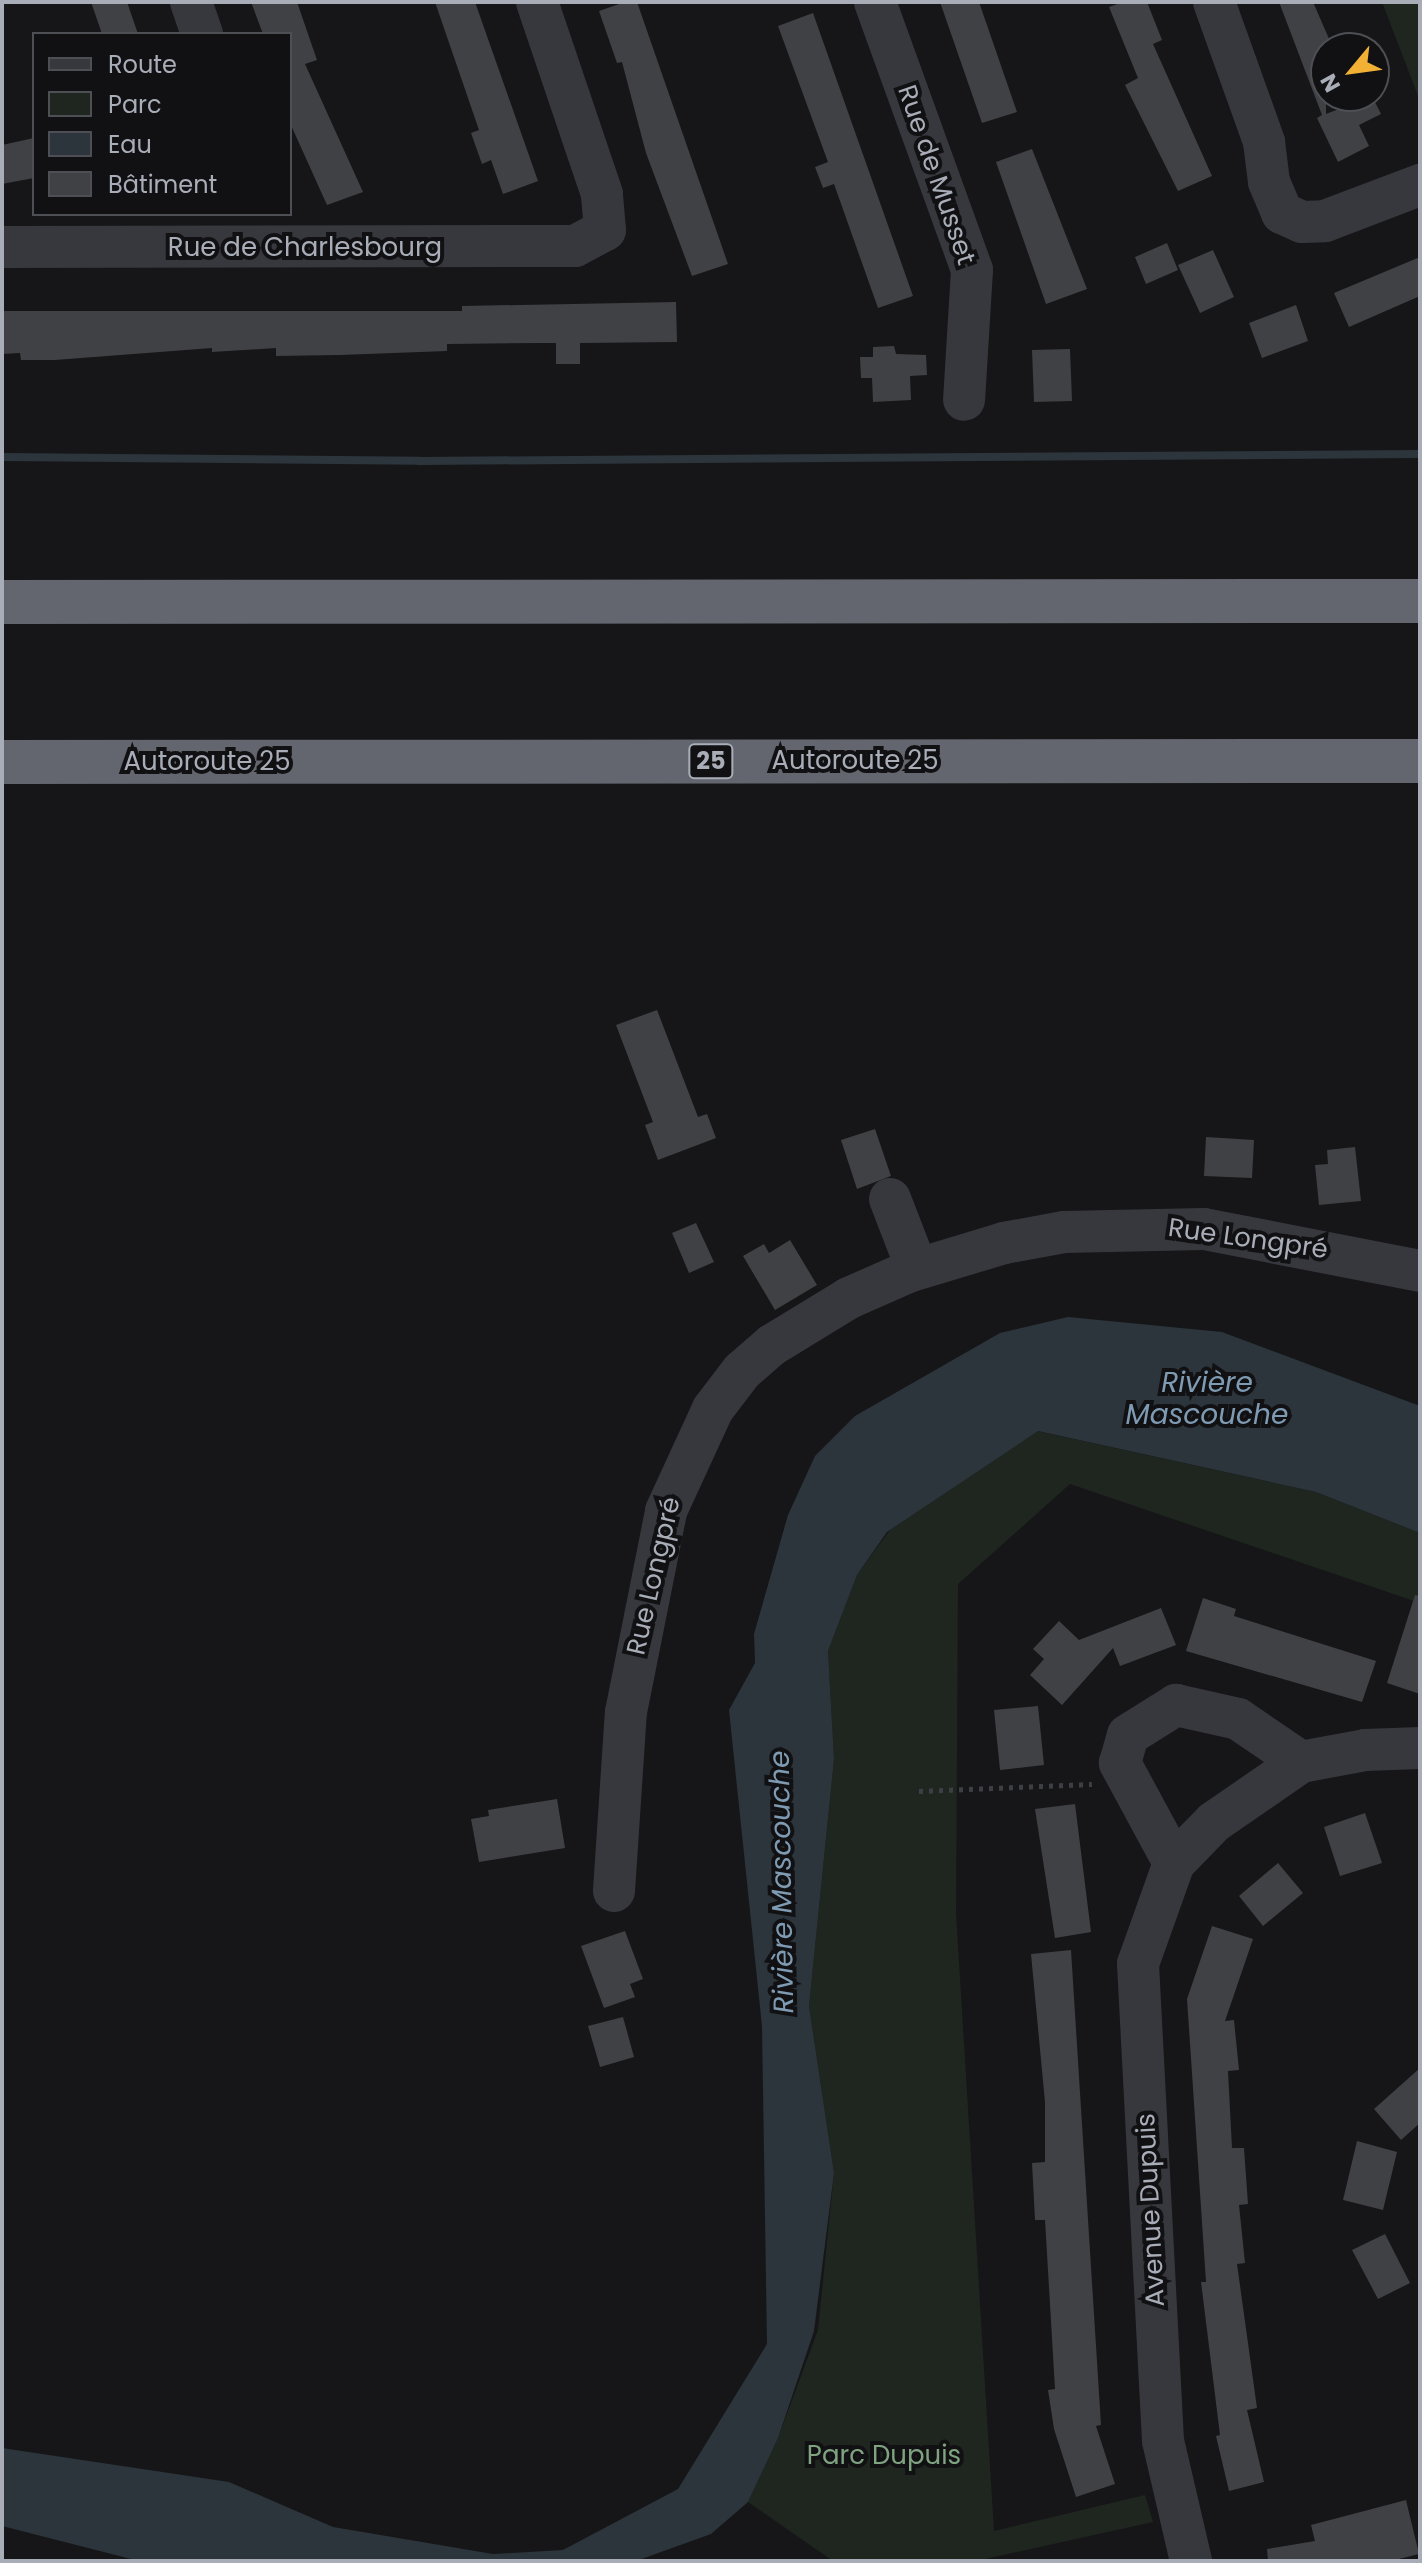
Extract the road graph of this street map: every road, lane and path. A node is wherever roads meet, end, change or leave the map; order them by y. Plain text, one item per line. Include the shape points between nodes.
1 (191, 2) edge
2 (537, 2) edge
3 (875, 2) edge
4 (1214, 2) edge
5 (201, 32) edge
6 (1420, 185) edge
7 (270, 232) edge
8 (2, 247) edge
9 (964, 400) dead end
10 (1420, 601) edge
11 (2, 602) edge
12 (1420, 761) edge
13 (2, 762) edge
14 (890, 1199) dead end
15 (917, 1269) junction
16 (1420, 1271) edge
17 (1420, 1748) edge
18 (1301, 1762) junction
19 (1129, 1783) junction
20 (919, 1791) dead end
21 (1174, 1863) junction
22 (614, 1891) dead end
23 (1191, 2561) edge

1 - 5 street
2 - 7 street, Rue de Charlesbourg via 602,194 605,230 575,246
3 - 9 street, Rue de Musset via 972,270
4 - 6 street via 1264,142 1269,182 1282,213 1302,222 1325,221
7 - 8 street, Rue de Charlesbourg
10 - 11 highway
12 - 13 highway, Autoroute 25 / 25
14 - 15 street
15 - 16 street, Rue Longpré via 1034,1237 1157,1227 1271,1238
15 - 22 street, Rue Longpré via 849,1298 772,1345 742,1371 692,1448 658,1541 631,1674
17 - 18 street, Avenue Dupuis via 1365,1750
18 - 19 street via 1238,1719 1176,1705 1128,1735 1120,1763
18 - 21 street, Avenue Dupuis via 1214,1822
19 - 20 path
19 - 21 street
21 - 23 street, Avenue Dupuis via 1138,1964 1163,2441

